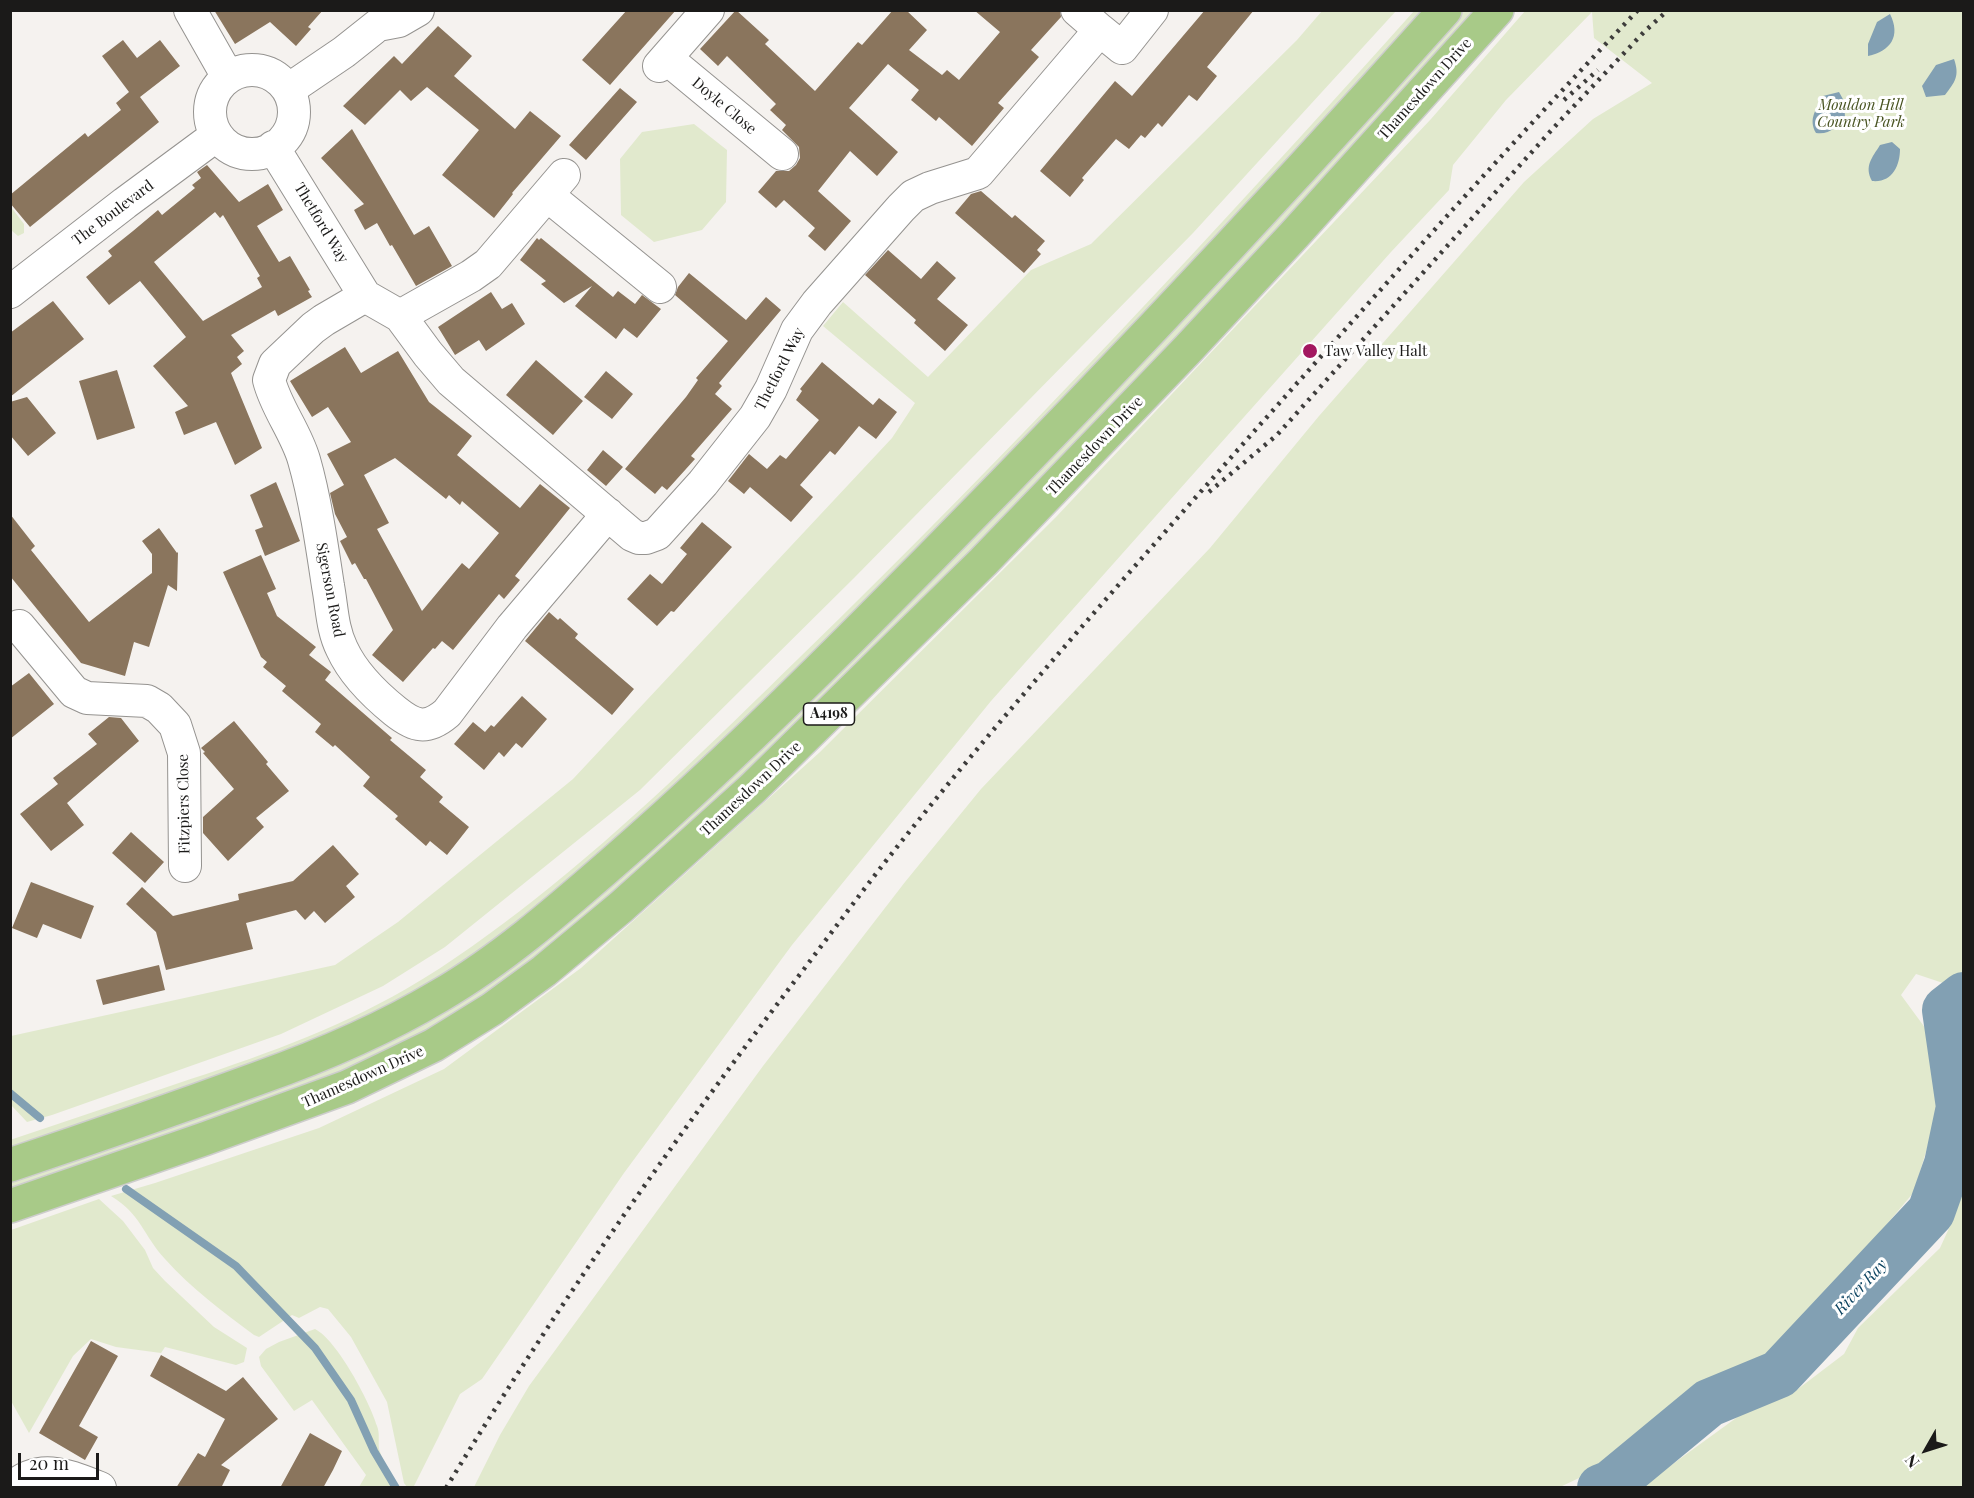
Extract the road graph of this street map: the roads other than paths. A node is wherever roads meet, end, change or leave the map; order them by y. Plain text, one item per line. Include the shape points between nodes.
1 (190, 10) edge
2 (418, 10) edge
3 (708, 10) edge
4 (1152, 10) edge
5 (1444, 10) edge
6 (1497, 10) edge
7 (378, 18) edge
8 (1088, 20) edge
9 (228, 77) junction
10 (288, 90) junction
11 (217, 135) junction
12 (273, 147) junction
13 (782, 154) dead end
14 (660, 287) dead end
15 (10, 292) edge
16 (365, 296) junction
17 (400, 316) junction
18 (608, 514) junction
19 (13, 625) edge
20 (185, 866) dead end
21 (10, 1165) edge
22 (10, 1206) edge
23 (12, 1488) edge
24 (100, 1488) edge

1 - 9 street
2 - 7 street via 399,21
3 - 13 street, Doyle Close via 662,62
4 - 8 street, Thetford Way via 1122,48
5 - 21 main road, A4198 via 1181,300 910,579 722,765 526,936 442,995 336,1049 214,1096
6 - 22 main road, Thamesdown Drive / A4198 via 1188,349 982,562 752,789 544,971 434,1045 347,1087
7 - 10 street via 344,52
8 - 18 street, Thetford Way via 978,173 913,196 836,282 797,330 755,417 657,534 639,538
9 - 10 street via 244,71 261,71
9 - 11 street via 217,88 211,104 211,120
10 - 12 street via 293,106 292,123 285,137
11 - 12 street via 230,147 246,153
11 - 15 street, The Boulevard
12 - 16 street, Thetford Way
14 - 17 street via 556,185 488,264
16 - 17 street, Thetford Way
16 - 18 street, Sigerson Road via 313,328 275,364 269,380 305,461 340,647 351,666 390,707 404,719 421,725 434,723 447,713 534,600
17 - 18 street, Thetford Way via 451,381
19 - 20 street, Fitzpiers Close via 74,692 87,698 147,701 175,725 184,753
23 - 24 street via 44,1472 65,1474

